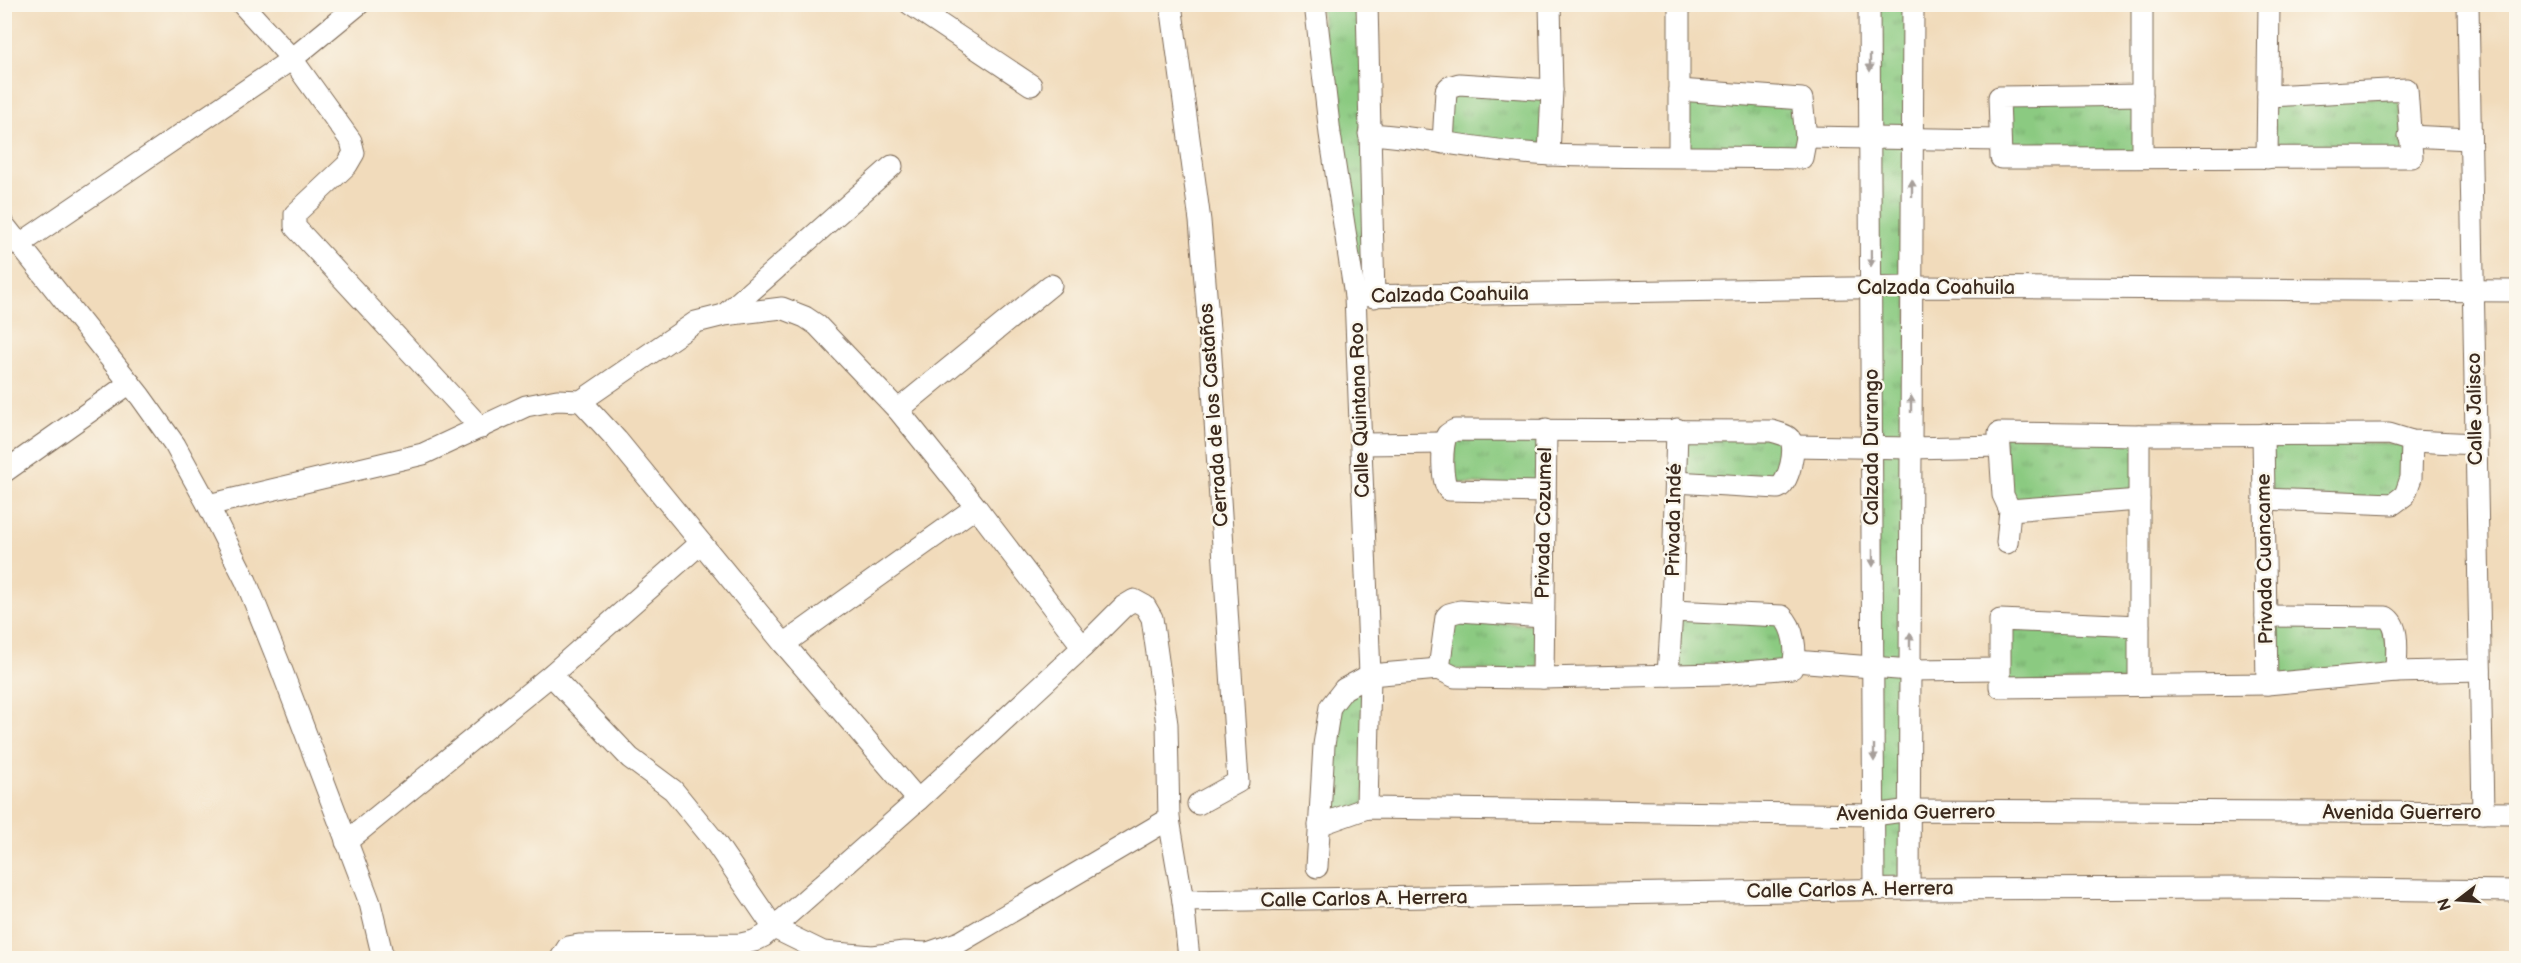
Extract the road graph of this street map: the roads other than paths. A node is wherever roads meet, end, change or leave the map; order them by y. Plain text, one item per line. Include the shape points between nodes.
1 (242, 4) edge
2 (359, 4) edge
3 (910, 4) edge
4 (1172, 4) edge
5 (1315, 4) edge
6 (1367, 4) edge
7 (1550, 4) edge
8 (1679, 4) edge
9 (1869, 4) edge
10 (1913, 4) edge
11 (2142, 4) edge
12 (2269, 4) edge
13 (2468, 4) edge
14 (292, 59) junction
15 (1031, 85) dead end
16 (1551, 90) junction
17 (1679, 90) junction
18 (2142, 95) junction
19 (2268, 96) junction
20 (1370, 134) junction
21 (2409, 136) junction
22 (1806, 137) junction
23 (1870, 138) junction
24 (2470, 138) junction
25 (1913, 140) junction
26 (2000, 140) junction
27 (1443, 143) junction
28 (1549, 155) junction
29 (1679, 156) junction
30 (2142, 157) junction
31 (2267, 158) junction
32 (892, 166) dead end
33 (4, 225) edge
34 (20, 244) junction
35 (1050, 285) dead end
36 (1912, 287) junction
37 (1871, 288) junction
38 (2473, 291) junction
39 (2517, 291) edge
40 (1364, 296) junction
41 (724, 315) junction
42 (130, 383) junction
43 (581, 401) junction
44 (898, 410) junction
45 (481, 428) junction
46 (1546, 429) junction
47 (1677, 429) junction
48 (2263, 434) junction
49 (2139, 435) junction
50 (2412, 441) junction
51 (1444, 443) junction
52 (1362, 444) junction
53 (2476, 444) junction
54 (1793, 446) junction
55 (1999, 446) junction
56 (1872, 447) junction
57 (1911, 448) junction
58 (4, 472) edge
59 (1675, 482) junction
60 (1545, 492) junction
61 (2264, 499) junction
62 (2139, 500) junction
63 (208, 505) junction
64 (976, 507) junction
65 (2010, 510) junction
66 (701, 543) junction
67 (2007, 543) dead end
68 (1672, 611) junction
69 (2266, 616) junction
70 (1543, 617) junction
71 (2139, 626) junction
72 (784, 644) junction
73 (1083, 647) junction
74 (1795, 661) junction
75 (1873, 668) junction
76 (1439, 669) junction
77 (1998, 669) junction
78 (1910, 670) junction
79 (2480, 670) junction
80 (2396, 672) junction
81 (551, 675) junction
82 (1370, 675) junction
83 (1668, 675) junction
84 (1543, 678) junction
85 (2267, 684) junction
86 (2139, 685) junction
87 (918, 800) junction
88 (1198, 804) dead end
89 (1367, 808) junction
90 (1910, 810) junction
91 (2483, 813) junction
92 (2517, 813) edge
93 (1874, 815) junction
94 (1169, 819) junction
95 (1319, 825) junction
96 (346, 842) junction
97 (1317, 867) dead end
98 (1909, 889) junction
99 (1874, 890) junction
100 (2517, 891) edge
101 (1183, 901) junction
102 (774, 928) junction
103 (383, 958) edge
104 (561, 958) edge
105 (1189, 958) edge

1 - 14 street
2 - 14 street
3 - 15 street
4 - 88 street, Cerrada de los Castaños via 1200,221 1238,782
5 - 40 street, Calle Quintana Roo via 1330,134
6 - 20 street, Calle Quintana Roo
7 - 16 street
8 - 17 street
9 -> 23 street, Calzada Durango
10 - 25 street, Calzada Durango
11 - 18 street
12 - 19 street
13 - 24 street, Calle Jalisco
14 - 34 street
14 - 45 street via 351,141 354,153 347,165 295,214 295,227
16 - 27 street via 1459,84 1449,87
16 - 28 street
17 - 22 street via 1802,99
17 - 29 street
18 - 26 street via 1999,97
18 - 30 street
19 - 21 street via 2407,89
19 - 31 street
20 - 27 street
20 - 40 street, Calle Quintana Roo
21 - 24 street
21 - 31 street via 2412,157
22 - 23 street
22 - 29 street via 1802,158
23 - 25 street
23 -> 37 street, Calzada Durango
24 - 38 street, Calle Jalisco
25 - 26 street
36 -> 25 street, Calzada Durango
26 - 30 street via 2001,158
27 - 28 street
28 - 29 street
30 - 31 street
32 - 41 street
33 - 34 street
34 - 42 street
35 - 44 street
36 - 37 street, Calzada Coahuila
36 - 38 street, Calzada Coahuila
57 -> 36 street, Calzada Durango
37 - 40 street, Calzada Coahuila
37 - 56 street, Calzada Durango
38 - 39 street, Calzada Coahuila
38 - 53 street, Calle Jalisco
40 - 52 street, Calle Quintana Roo
41 - 43 street via 696,322
41 - 44 street via 782,308 804,317 817,325
42 - 58 street
42 - 63 street via 176,445
43 - 45 street via 557,400 526,406
43 - 66 street
44 - 64 street
45 - 63 street via 423,454
46 - 47 street
46 - 51 street via 1455,430
46 - 60 street, Privada Cozumel
47 - 54 street via 1772,431 1785,435
47 - 59 street, Privada Indé
48 - 49 street
48 - 50 street via 2389,434
48 - 61 street, Privada Cuancame
49 - 55 street via 1999,433
49 - 62 street
50 - 53 street
50 - 61 street via 2411,478 2405,495 2393,504
51 - 52 street
51 - 60 street via 1443,483 1449,490
52 - 82 street, Calle Quintana Roo
53 - 79 street, Calle Jalisco
54 - 56 street
54 - 59 street via 1788,478 1778,488
55 - 57 street
55 - 65 street via 2003,495
56 - 57 street
56 -> 75 street, Calzada Durango
78 -> 57 street, Calzada Durango
59 - 68 street, Privada Indé
60 - 70 street, Privada Cozumel
61 - 69 street, Privada Cuancame
62 - 65 street
62 - 71 street
63 - 96 street via 254,601
64 - 72 street
64 - 73 street
65 - 67 street
66 - 72 street
66 - 81 street
68 - 74 street via 1782,616 1792,629
68 - 83 street, Privada Indé
69 - 80 street via 2386,617 2395,627
69 - 85 street, Privada Cuancame
70 - 76 street, Privada Cozumel via 1460,611 1449,614
70 - 84 street, Privada Cozumel
71 - 77 street via 2000,620
71 - 86 street
72 - 87 street
73 - 87 street
73 - 94 street via 1134,600 1145,606 1152,618 1167,724
74 - 75 street
74 - 83 street via 1789,669
75 - 78 street
75 -> 93 street, Calzada Durango
76 - 82 street
76 - 84 street via 1455,677
77 - 78 street
77 - 86 street via 2000,687
78 - 90 street, Calzada Durango
79 - 80 street
79 - 91 street, Calle Jalisco
80 - 85 street
81 - 96 street
81 - 102 street via 630,758 673,790 713,839
82 - 89 street, Calle Quintana Roo
82 - 95 street via 1344,689 1330,707
83 - 84 street
85 - 86 street
87 - 102 street
89 - 93 street, Avenida Guerrero
89 - 95 street, Avenida Guerrero
90 - 91 street, Avenida Guerrero
90 - 93 street, Avenida Guerrero
90 - 98 street, Calzada Durango
91 - 92 street, Avenida Guerrero
93 - 99 street, Calzada Durango
94 - 101 street
94 - 102 street via 995,923 960,942 928,953 873,956 824,952
95 - 97 street
96 - 103 street via 370,903
98 - 99 street, Calle Carlos A. Herrera
98 - 100 street, Calle Carlos A. Herrera
99 - 101 street, Calle Carlos A. Herrera
101 - 105 street
102 - 104 street via 741,944 579,945 568,947

